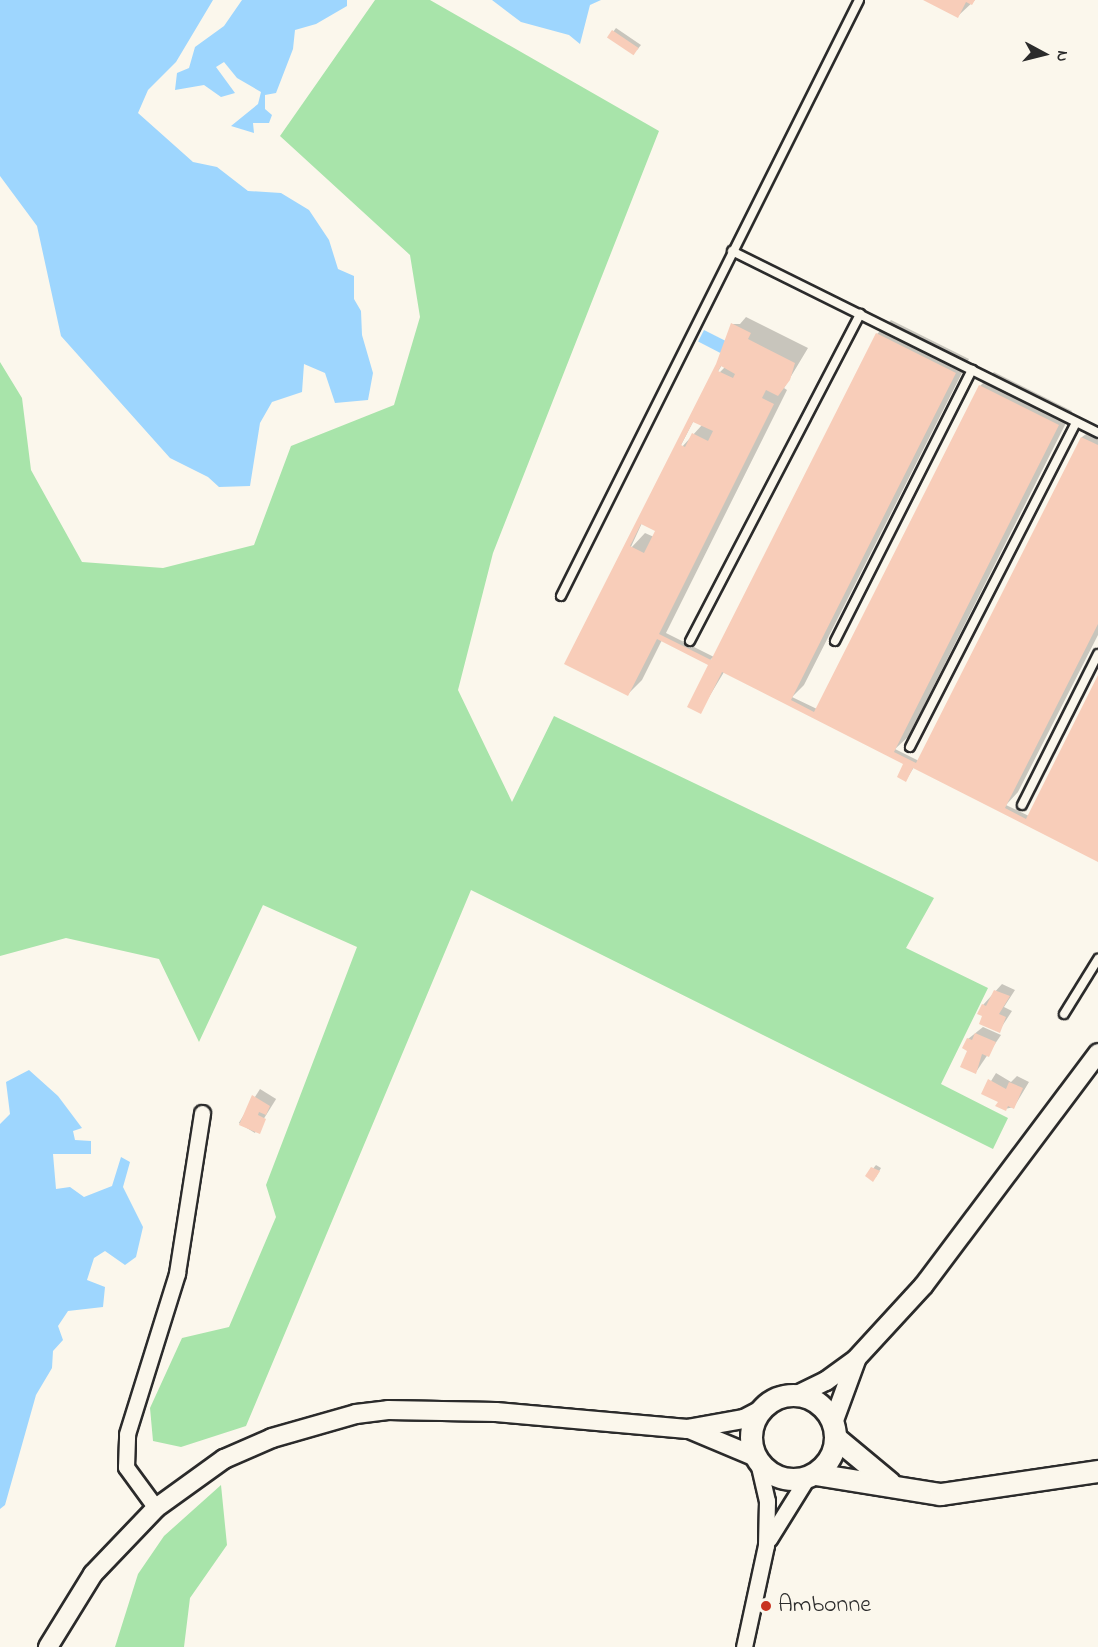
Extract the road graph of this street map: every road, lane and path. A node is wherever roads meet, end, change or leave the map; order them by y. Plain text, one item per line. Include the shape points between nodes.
1 (859, 0) edge
2 (732, 251) junction
3 (860, 314) junction
4 (972, 370) junction
5 (1076, 423) junction
6 (1098, 433) edge
7 (561, 596) dead end
8 (690, 641) dead end
9 (836, 641) dead end
10 (1098, 654) edge
11 (909, 747) dead end
12 (1022, 805) dead end
13 (1098, 959) edge
14 (1064, 1014) dead end
15 (1098, 1053) edge
16 (202, 1113) dead end
17 (856, 1359) junction
18 (797, 1395) junction
19 (760, 1410) junction
20 (687, 1429) junction
21 (834, 1430) junction
22 (757, 1459) junction
23 (1098, 1470) edge
24 (811, 1476) junction
25 (901, 1491) junction
26 (156, 1508) junction
27 (766, 1545) junction
28 (48, 1647) edge
29 (744, 1647) edge

1 - 2 lane
2 - 3 lane
2 - 7 lane
3 - 4 lane
3 - 8 lane
4 - 5 lane
4 - 9 lane
5 - 6 lane
5 - 11 lane
10 - 12 lane
13 - 14 lane
15 - 17 street via 924,1285
16 - 26 street via 177,1273 127,1434 126,1467
17 - 18 street via 826,1381
17 - 21 street
18 - 19 main road via 777,1398
18 - 21 main road via 823,1407
19 - 20 street via 744,1419
19 - 22 main road via 751,1438
20 - 22 street
20 - 26 street via 438,1409 356,1414 272,1438 224,1459
21 - 24 main road via 828,1462
21 - 25 main road via 866,1467
22 - 24 main road via 780,1478
22 - 27 street via 767,1501
23 - 25 main road via 958,1493
24 - 25 main road
24 - 27 street
26 - 28 street via 93,1574
27 - 29 street

